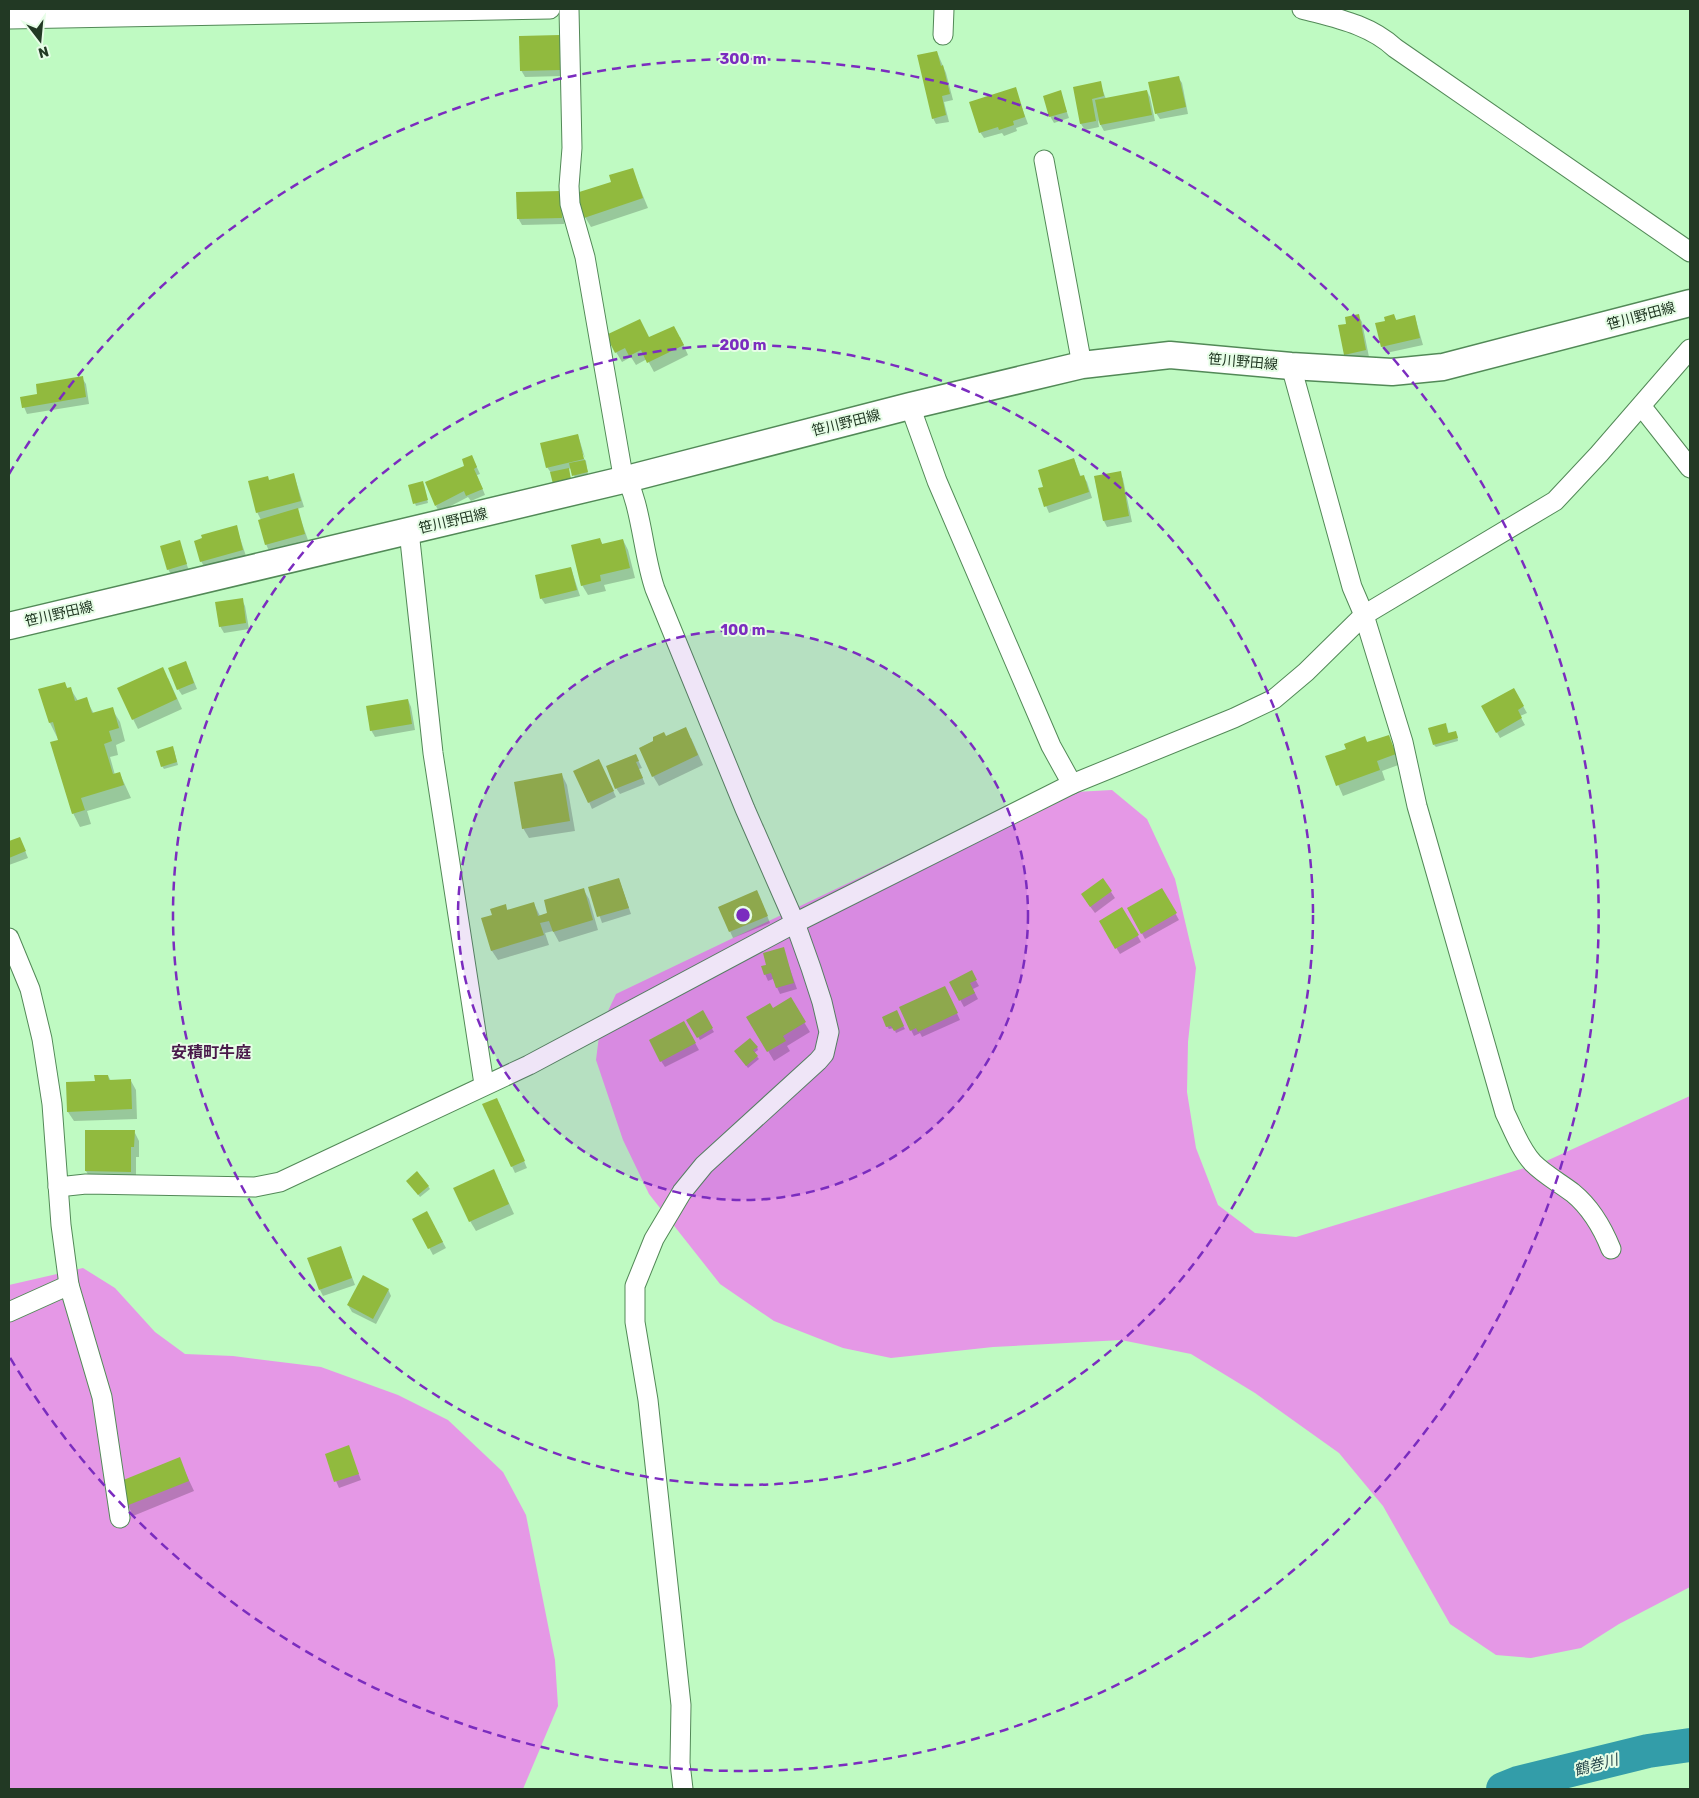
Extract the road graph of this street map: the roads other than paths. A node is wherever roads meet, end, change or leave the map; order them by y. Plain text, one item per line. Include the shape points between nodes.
1 (550, 9) edge
2 (569, 9) edge
3 (944, 9) edge
4 (1302, 9) edge
5 (133, 13) edge
6 (9, 19) edge
7 (942, 35) dead end
8 (1044, 160) dead end
9 (1690, 252) edge
10 (1690, 303) edge
11 (1690, 349) edge
12 (1082, 365) junction
13 (1291, 366) junction
14 (910, 406) junction
15 (1642, 406) junction
16 (1690, 468) edge
17 (628, 479) junction
18 (410, 531) junction
19 (1364, 615) junction
20 (9, 626) edge
21 (1072, 784) junction
22 (795, 923) junction
23 (9, 938) edge
24 (484, 1084) junction
25 (58, 1187) junction
26 (1611, 1249) dead end
27 (69, 1285) junction
28 (9, 1312) edge
29 (120, 1518) dead end
30 (683, 1789) edge

1 - 5 street
2 - 17 street via 570,204 585,257 622,470
3 - 7 street
4 - 9 street via 1345,20 1384,38
5 - 6 street
8 - 12 street
10 - 13 street, 笹川野田線 via 1443,367 1392,372
11 - 15 street
12 - 13 street, 笹川野田線 via 1170,355
12 - 14 street, 笹川野田線
13 - 19 street via 1352,587
14 - 17 street, 笹川野田線
14 - 21 street via 937,481 1051,746
15 - 16 street
15 - 19 street via 1554,501
17 - 18 street, 笹川野田線
17 - 22 street via 654,589
18 - 20 street, 笹川野田線
18 - 24 street via 433,753
19 - 21 street via 1274,699
19 - 26 street via 1403,742 1417,806 1505,1113 1528,1157 1586,1207 1604,1232
21 - 22 street
22 - 24 street via 569,1044
22 - 30 street via 827,1019 829,1038 824,1054 704,1164 682,1192 654,1239 635,1286 634,1304 648,1400 681,1705
23 - 25 street via 30,989 42,1039 52,1104
24 - 25 street via 273,1184 254,1187 86,1184
25 - 27 street
27 - 28 street
27 - 29 street via 102,1397

